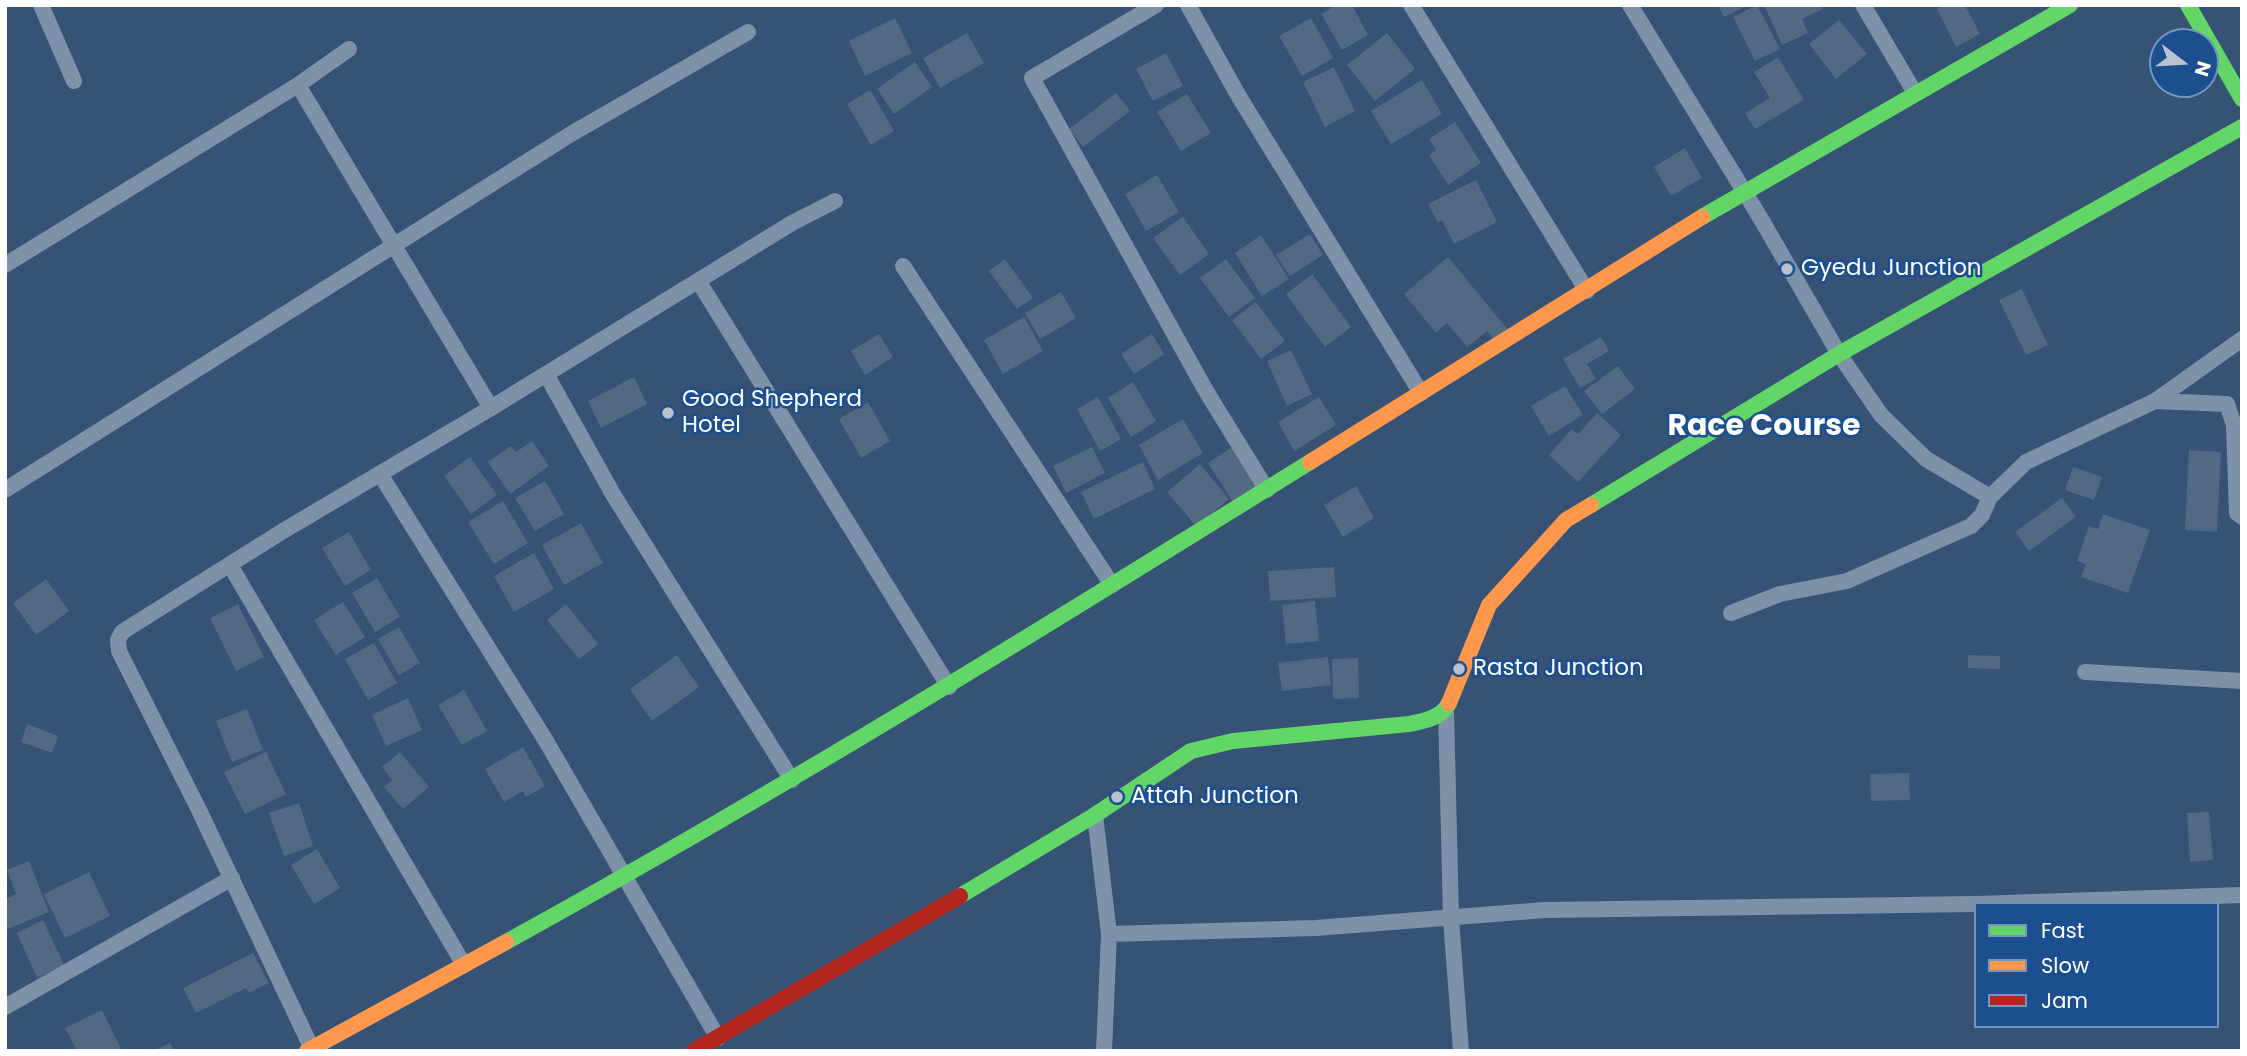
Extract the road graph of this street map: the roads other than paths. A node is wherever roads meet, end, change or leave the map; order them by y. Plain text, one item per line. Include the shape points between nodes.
1 (41, 5) edge
2 (1156, 5) edge
3 (1188, 5) edge
4 (1411, 5) edge
5 (1630, 5) edge
6 (1863, 5) edge
7 (2070, 5) edge
8 (2188, 5) edge
9 (748, 32) dead end
10 (349, 49) dead end
11 (74, 81) dead end
12 (298, 85) junction
13 (1916, 93) junction
14 (2242, 99) edge
15 (2242, 127) edge
16 (1744, 191) junction
17 (835, 201) dead end
18 (395, 244) junction
19 (5, 265) edge
20 (903, 266) dead end
21 (699, 282) junction
22 (1587, 291) junction
23 (2242, 339) edge
24 (1839, 354) junction
25 (546, 374) junction
26 (1421, 393) junction
27 (2155, 401) junction
28 (491, 408) junction
29 (380, 474) junction
30 (5, 490) edge
31 (1267, 491) junction
32 (1990, 497) junction
33 (2242, 517) edge
34 (230, 565) junction
35 (1112, 585) junction
36 (1731, 613) dead end
37 (2085, 672) dead end
38 (2242, 681) edge
39 (949, 687) junction
40 (1446, 709) junction
41 (792, 780) junction
42 (1095, 815) junction
43 (624, 877) junction
44 (232, 878) junction
45 (2242, 895) edge
46 (2035, 902) edge
47 (1974, 904) edge
48 (1451, 919) junction
49 (1109, 934) junction
50 (464, 965) junction
51 (5, 1007) edge
52 (718, 1038) junction
53 (311, 1050) edge
54 (694, 1051) edge
55 (1104, 1051) edge
56 (1461, 1051) edge

1 - 11 street
2 - 31 street via 1032,78 1206,391
3 - 26 street
4 - 22 street
5 - 16 street
6 - 13 street
7 - 13 street
8 - 14 street
9 - 18 street via 571,134
10 - 12 street
12 - 18 street
12 - 19 street
13 - 16 street
15 - 24 street
16 - 22 street
16 - 24 street
17 - 21 street
18 - 28 street
18 - 30 street
20 - 35 street
21 - 25 street
21 - 39 street
22 - 26 street
23 - 27 street
24 - 32 street via 1899,435 1926,459
24 - 40 street via 1566,520 1489,605
25 - 28 street
25 - 41 street via 614,496
26 - 31 street
27 - 32 street via 2026,462
27 - 33 street via 2227,404 2234,425 2237,513
28 - 29 street
29 - 34 street
29 - 43 street via 546,741
31 - 35 street
32 - 36 street via 1971,526 1847,581 1780,594
34 - 44 street via 122,632 118,640
34 - 50 street
35 - 39 street
37 - 38 street
39 - 41 street
40 - 42 street via 1431,719 1409,724 1233,741 1191,751
40 - 48 street
41 - 43 street
42 - 49 street
42 - 52 street
43 - 50 street
43 - 52 street
44 - 51 street
44 - 53 street
45 - 46 street
47 - 48 street via 1545,910
48 - 49 street
48 - 56 street
49 - 55 street
50 - 53 street
52 - 54 street

